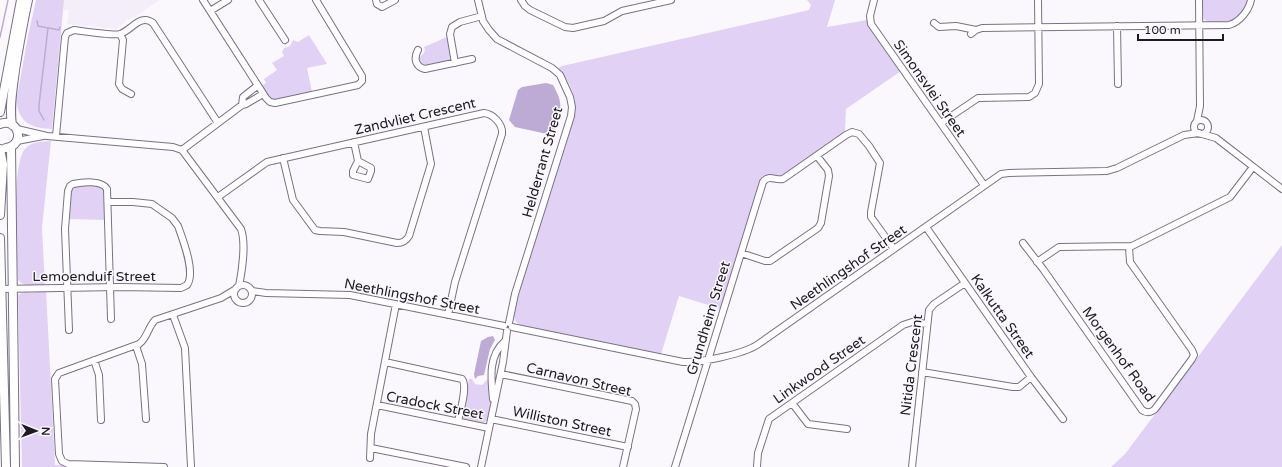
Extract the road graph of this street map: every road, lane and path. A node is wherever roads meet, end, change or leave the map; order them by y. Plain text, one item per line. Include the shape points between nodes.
1 (21, 0) edge
2 (28, 0) edge
3 (203, 0) edge
4 (228, 0) edge
5 (259, 0) edge
6 (316, 0) edge
7 (376, 0) edge
8 (395, 0) edge
9 (478, 0) edge
10 (521, 0) edge
11 (671, 0) edge
12 (874, 0) edge
13 (1038, 0) edge
14 (1199, 0) edge
15 (1251, 0) edge
16 (210, 11) junction
17 (482, 16) junction
18 (934, 23) dead end
19 (1199, 25) junction
20 (1117, 26) junction
21 (1038, 27) junction
22 (120, 34) junction
23 (285, 40) dead end
24 (418, 50) dead end
25 (472, 59) dead end
26 (455, 63) junction
27 (1118, 84) dead end
28 (257, 86) junction
29 (132, 94) dead end
30 (263, 94) junction
31 (242, 105) junction
32 (1200, 106) junction
33 (0, 112) edge
34 (1195, 122) junction
35 (218, 123) junction
36 (941, 123) junction
37 (1207, 123) junction
38 (0, 124) edge
39 (14, 127) junction
40 (424, 127) junction
41 (1200, 134) junction
42 (1184, 135) junction
43 (47, 136) junction
44 (56, 136) junction
45 (1216, 138) junction
46 (17, 141) junction
47 (354, 142) junction
48 (11, 147) junction
49 (0, 148) edge
50 (182, 150) junction
51 (817, 156) junction
52 (283, 158) junction
53 (358, 161) dead end
54 (1253, 167) junction
55 (984, 185) junction
56 (1282, 189) edge
57 (218, 197) junction
58 (108, 202) junction
59 (0, 215) edge
60 (926, 226) junction
61 (0, 238) edge
62 (1023, 243) dead end
63 (1129, 247) junction
64 (894, 249) junction
65 (741, 253) junction
66 (1037, 262) junction
67 (243, 270) junction
68 (965, 283) junction
69 (238, 287) junction
70 (67, 288) junction
71 (110, 288) junction
72 (0, 289) edge
73 (12, 289) junction
74 (250, 289) junction
75 (266, 293) junction
76 (221, 298) junction
77 (250, 300) junction
78 (237, 301) junction
79 (396, 304) junction
80 (173, 314) junction
81 (448, 315) junction
82 (111, 319) dead end
83 (927, 324) junction
84 (508, 327) junction
85 (69, 330) dead end
86 (505, 340) junction
87 (136, 346) junction
88 (496, 351) junction
89 (504, 352) junction
90 (708, 359) junction
91 (94, 360) junction
92 (385, 362) junction
93 (922, 372) junction
94 (501, 374) junction
95 (1031, 377) junction
96 (792, 403) junction
97 (494, 404) junction
98 (377, 405) junction
99 (146, 419) dead end
100 (491, 419) junction
101 (1062, 419) dead end
102 (101, 420) dead end
103 (458, 421) junction
104 (489, 428) junction
105 (847, 429) dead end
106 (371, 448) junction
107 (628, 448) junction
108 (370, 458) dead end
109 (6, 467) edge
110 (15, 467) edge
111 (164, 467) edge
112 (191, 467) edge
113 (466, 467) edge
114 (481, 467) edge
115 (623, 467) edge
116 (675, 467) edge
117 (757, 467) edge
118 (912, 467) edge

1 - 33 street
2 - 39 street via 11,104
3 - 16 street
4 - 16 street
5 - 23 street
6 - 30 street via 362,76 362,81 358,85 275,103
7 - 8 street via 382,7
9 - 17 street, Helderrant Street
10 - 11 street via 530,10 569,28 599,22 622,11
12 - 36 street, Simonsvlei Street via 871,24
13 - 21 street
14 - 19 street
15 - 19 street via 1249,7 1234,23
16 - 28 street
17 - 26 street via 452,27 450,34
17 - 84 street, Helderrant Street via 497,39 558,72 572,102 571,116 515,294
18 - 21 street via 939,26 956,26 973,32 982,28
19 - 20 street
19 - 32 street
20 - 21 street
20 - 27 street
21 - 36 street via 1039,84 1035,93 1029,97 978,98
22 - 29 street via 123,42 119,84 122,89
22 - 35 street via 141,20 151,21
22 - 44 street via 74,30 66,34
24 - 26 street via 415,55 416,61 423,69
25 - 26 street
28 - 30 street
28 - 31 street via 244,97
30 - 31 street
31 - 35 street
32 - 34 street
32 - 37 street
34 - 37 street via 1203,120
34 - 41 street via 1194,130
34 - 42 street
35 - 50 street
36 - 55 street, Simonsvlei Street
37 - 41 street via 1205,132
37 - 45 street
38 - 39 street via 7,123
39 - 43 street
39 - 46 street via 18,135
40 - 47 street, Zandvliet Crescent
40 - 52 street via 431,166 409,236 402,243 344,232 315,230 293,200
40 - 81 street, Zandvliet Crescent via 486,113 492,116 502,129 455,282
41 - 42 street
41 - 45 street
42 - 55 street, Neethlingshof Street via 1113,170 1006,173
43 - 44 street
43 - 46 street
44 - 50 street
45 - 54 street
46 - 48 street
47 - 52 street, Zandvliet Crescent
47 - 53 street
48 - 49 street
48 - 73 street
49 - 59 street via 3,164
50 - 57 street
51 - 64 street via 849,133 862,136 880,165 871,217
51 - 65 street, Grundheim Street via 783,179 767,178 763,182
51 - 65 street via 828,170 829,176 818,228 770,261
52 - 57 street, Zandvliet Crescent via 263,163
54 - 56 street
54 - 63 street via 1230,197
55 - 60 street, Neethlingshof Street
57 - 67 street via 242,231
58 - 70 street via 107,189 103,184 80,183 72,185 68,191 65,228
58 - 71 street
58 - 71 street, Lemoenduif Street via 152,204 176,221 190,264 190,279 187,285 181,288
60 - 64 street, Neethlingshof Street
60 - 68 street, Kalkutta Street
61 - 72 street
62 - 66 street, Morgenhof Road
63 - 66 street via 1059,247
63 - 66 street, Morgenhof Road via 1130,262 1194,355 1150,412 1142,410
64 - 90 street, Neethlingshof Street via 750,350
65 - 90 street, Grundheim Street
67 - 69 street
67 - 74 street
68 - 83 street, Nitida Crescent via 932,306
68 - 95 street, Kalkutta Street
69 - 74 street via 242,285
69 - 76 street
69 - 78 street via 234,293
70 - 71 street, Lemoenduif Street
70 - 73 street, Lemoenduif Street
70 - 85 street
71 - 82 street
72 - 73 street, Lemoenduif Street
72 - 109 street
73 - 110 street
74 - 75 street, Neethlingshof Street
74 - 77 street
75 - 77 street, Neethlingshof Street
75 - 79 street, Neethlingshof Street via 346,294
76 - 78 street
76 - 80 street
77 - 78 street via 244,304
79 - 81 street, Neethlingshof Street
79 - 92 street
80 - 87 street via 153,321 142,342
80 - 112 street via 185,348
81 - 84 street, Neethlingshof Street
83 - 93 street, Nitida Crescent
83 - 96 street, Linkwood Street via 912,322 903,325
84 - 86 street, Helderrant Street
84 - 90 street, Neethlingshof Street via 684,362
86 - 88 street
86 - 89 street, Helderrant Street
87 - 91 street
87 - 99 street via 142,364
88 - 89 street
88 - 97 street via 490,376
89 - 94 street, Helderrant Street
90 - 116 street, Grundheim Street
91 - 102 street via 99,376
91 - 111 street via 59,373 55,379 60,458 68,464
92 - 98 street
92 - 103 street via 462,379 465,387
93 - 95 street via 1013,387 1019,387
93 - 118 street, Nitida Crescent
94 - 97 street, Helderrant Street
94 - 107 street, Carnavon Street via 632,401 636,409
95 - 101 street, Kalkutta Street
96 - 105 street via 808,424
96 - 117 street, Linkwood Street via 768,420 758,453
97 - 100 street, Helderrant Street
98 - 103 street, Cradock Street
98 - 106 street
100 - 104 street, Helderrant Street
100 - 107 street, Williston Street
103 - 104 street, Cradock Street
104 - 114 street, Helderrant Street
106 - 108 street
106 - 113 street
107 - 115 street, Carnavon Street

